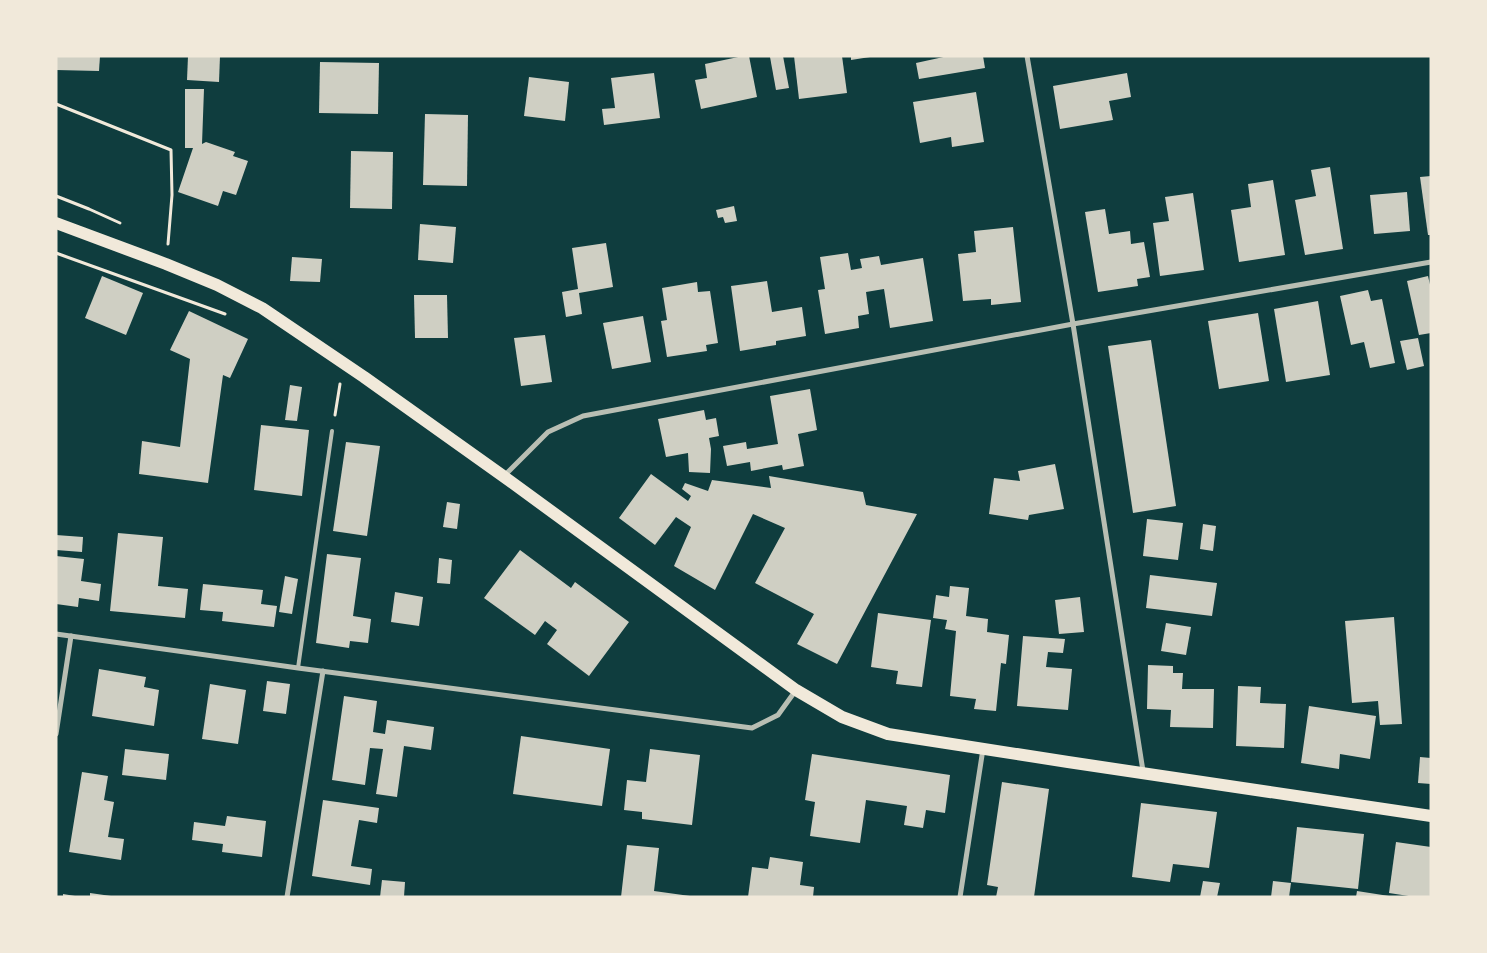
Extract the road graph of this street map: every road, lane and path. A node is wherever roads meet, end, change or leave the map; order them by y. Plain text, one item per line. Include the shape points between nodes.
1 (1027, 56) edge
2 (56, 104) edge
3 (56, 223) edge
4 (168, 245) dead end
5 (56, 253) edge
6 (1431, 262) edge
7 (229, 316) dead end
8 (1073, 324) junction
9 (364, 377) junction
10 (332, 431) joint
11 (504, 476) junction
12 (56, 634) edge
13 (71, 636) junction
14 (298, 668) junction
15 (323, 671) junction
16 (796, 690) junction
17 (56, 734) edge
18 (983, 749) junction
19 (1143, 773) junction
20 (1431, 816) edge
21 (288, 897) edge
22 (960, 897) edge

1 - 8 street
2 - 4 path via 171,150
3 - 9 main road via 217,285 262,308
5 - 7 path
6 - 8 street
8 - 11 street via 583,416 548,432
8 - 19 street
9 - 10 path via 341,382
9 - 11 main road
10 - 14 lane
11 - 16 main road
12 - 13 street
13 - 14 street
13 - 17 street
14 - 15 street
15 - 16 street via 752,728 778,715
15 - 21 street
16 - 18 main road via 842,717 888,734
18 - 19 main road
18 - 22 street
19 - 20 main road

